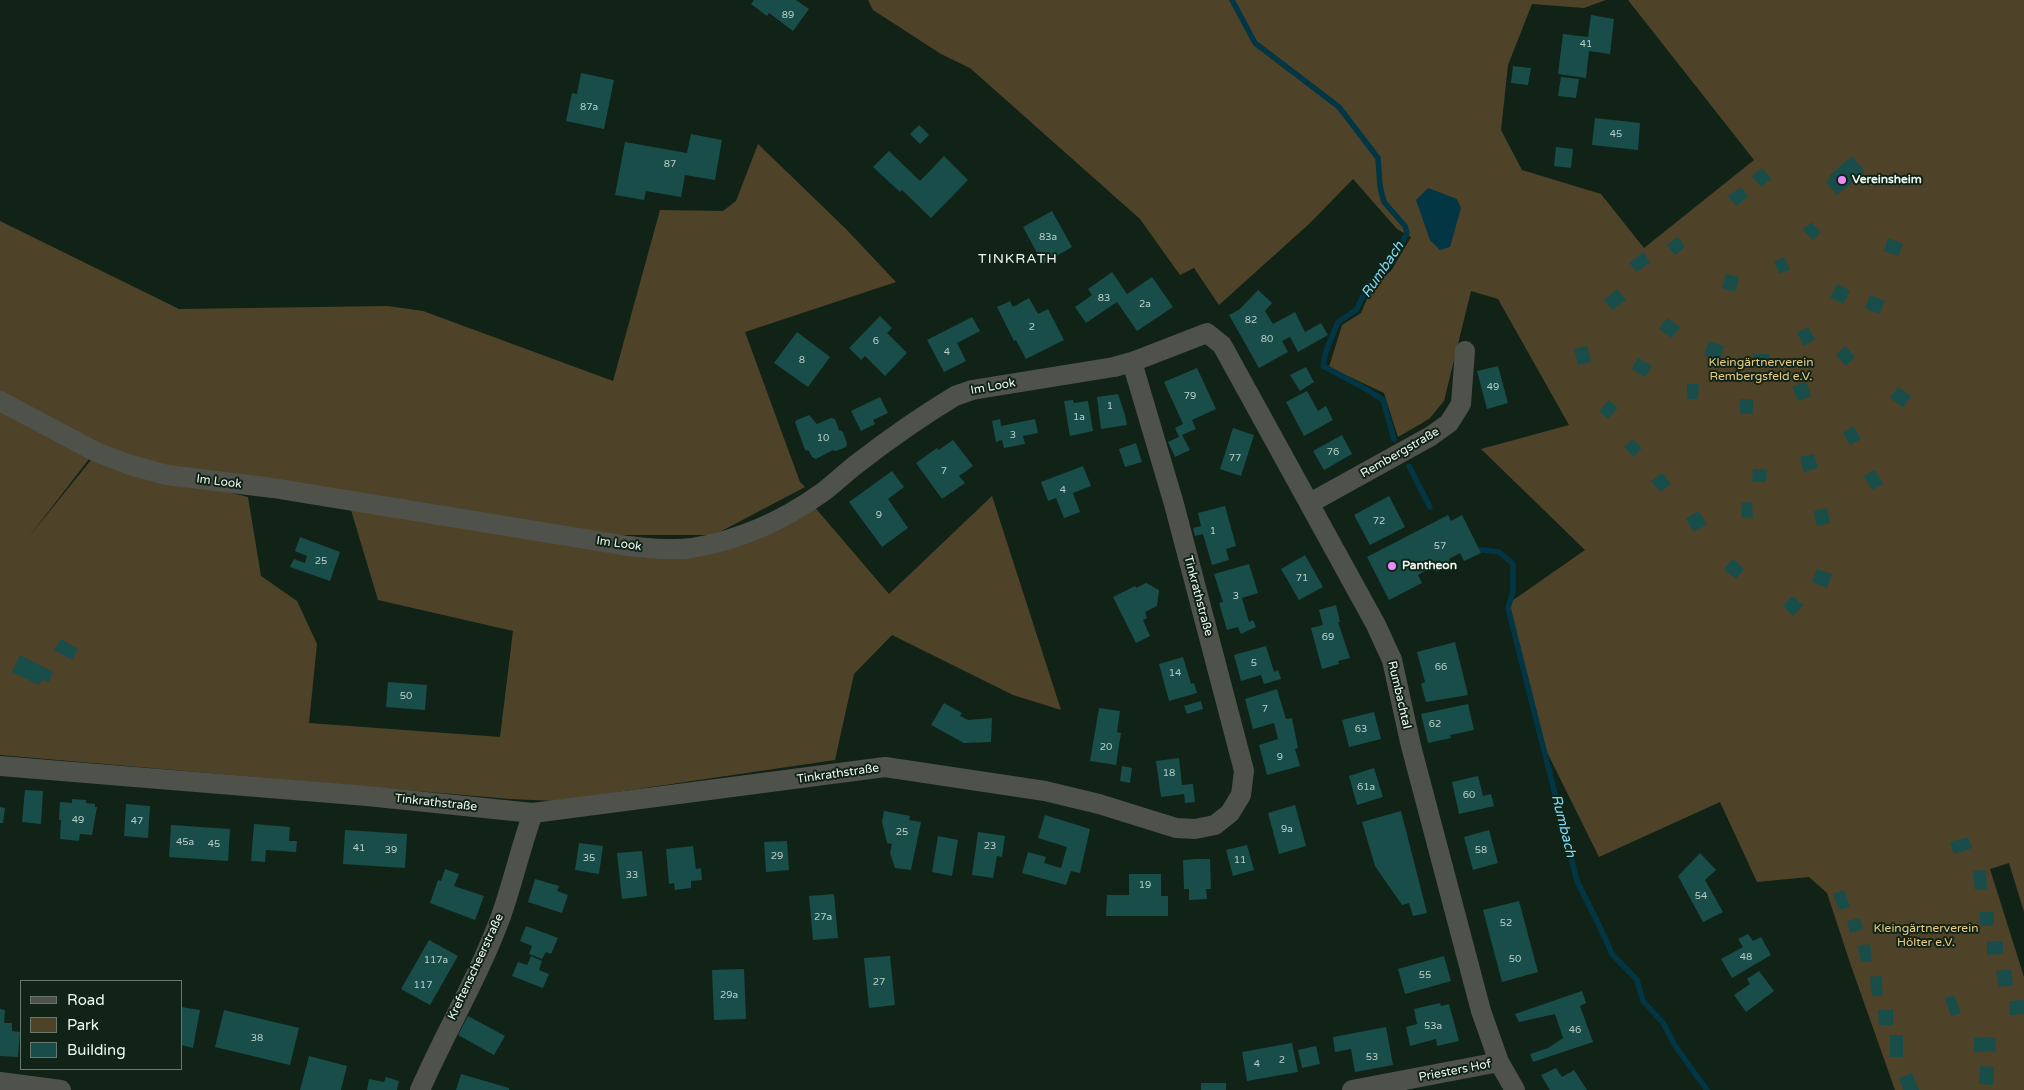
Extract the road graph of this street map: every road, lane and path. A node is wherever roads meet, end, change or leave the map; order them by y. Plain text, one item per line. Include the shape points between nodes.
1 (1207, 333) joint
2 (1465, 351) dead end
3 (1132, 362) junction
4 (0, 401) edge
5 (1310, 504) junction
6 (0, 766) edge
7 (533, 813) junction
8 (1499, 1062) junction
9 (0, 1082) edge
10 (61, 1090) edge
11 (420, 1090) edge
12 (1352, 1090) edge
13 (1516, 1090) edge

1 - 3 street, Im Look
1 - 5 street, Rumbachtal via 1222,345
2 - 5 street, Rembergstraße via 1461,404 1449,423
3 - 4 street, Im Look via 972,390 955,396 824,491 767,526 720,543 658,549 273,488 168,475 96,452
3 - 7 street, Tinkrathstraße via 1174,504 1244,771 1240,795 1224,820 1206,828 1184,829 1045,791 885,767
5 - 8 street, Rumbachtal via 1392,660 1411,746 1481,1011
6 - 7 street, Tinkrathstraße via 348,794
7 - 11 street, Kreftenscheerstraße via 501,915
8 - 12 street, Priesters Hof
8 - 13 street, Rumbachtal
9 - 10 street

